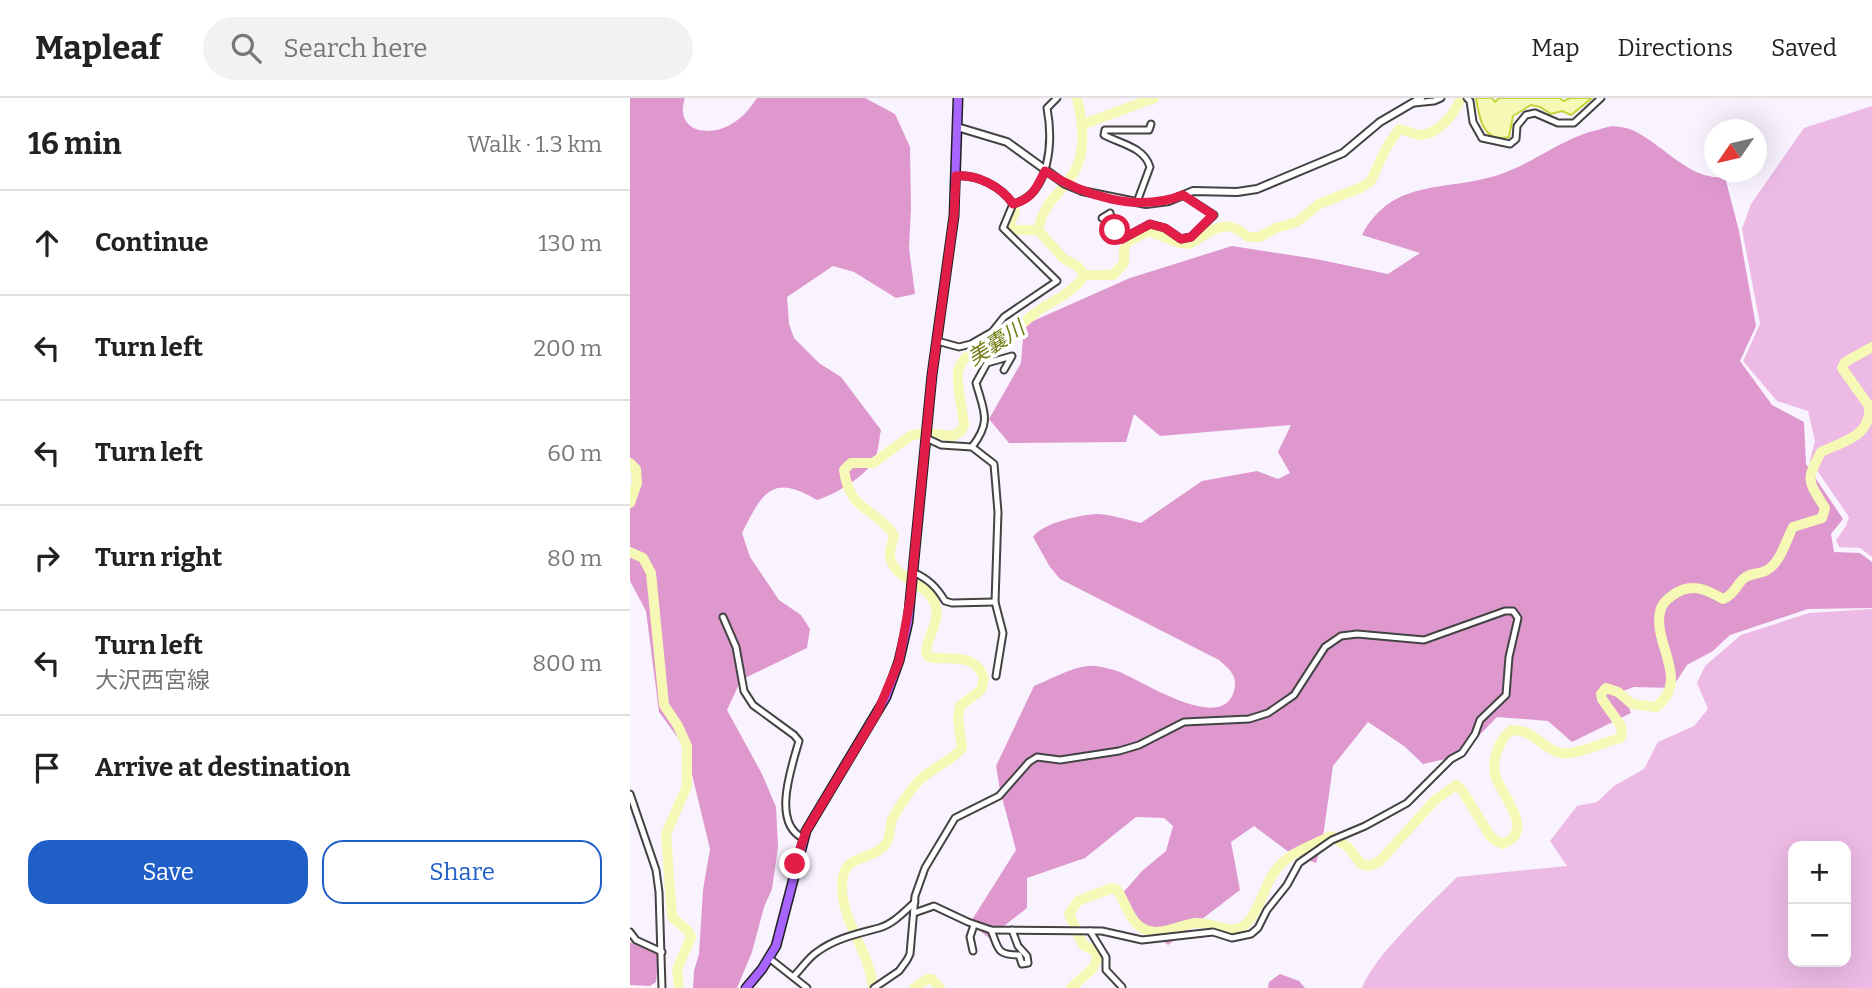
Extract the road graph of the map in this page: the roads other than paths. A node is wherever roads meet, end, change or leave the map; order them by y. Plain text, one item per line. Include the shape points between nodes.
1 (958, 98) edge
2 (1057, 98) edge
3 (1421, 98) edge
4 (1441, 98) edge
5 (1468, 98) edge
6 (1601, 98) edge
7 (1411, 103) junction
8 (1152, 124) dead end
9 (957, 127) junction
10 (1045, 171) junction
11 (956, 176) junction
12 (1183, 195) junction
13 (1137, 202) junction
14 (1013, 204) junction
15 (1102, 218) dead end
16 (937, 341) junction
17 (1004, 370) dead end
18 (926, 434) junction
19 (972, 447) junction
20 (912, 577) junction
21 (995, 602) junction
22 (723, 617) dead end
23 (996, 676) dead end
24 (630, 794) edge
25 (803, 838) junction
26 (915, 902) junction
27 (914, 913) junction
28 (974, 925) junction
29 (991, 930) junction
30 (1012, 930) junction
31 (1090, 931) junction
32 (630, 932) edge
33 (973, 951) dead end
34 (662, 952) junction
35 (769, 958) junction
36 (794, 976) junction
37 (662, 988) edge
38 (746, 988) edge
39 (807, 988) edge
40 (874, 988) edge
41 (1122, 988) edge

1 - 9 main road
2 - 10 street via 1047,108
3 - 7 street
4 - 7 street
5 - 6 street via 1482,138 1510,144 1526,115 1574,123
7 - 12 street via 1327,162 1251,191 1203,190
8 - 13 street via 1149,130 1105,130 1104,135 1143,153 1149,162
9 - 10 street via 1007,142
9 - 11 main road
10 - 13 street via 1082,191
10 - 14 street via 1034,192
11 - 14 street via 971,174 1007,195
11 - 16 main road
12 - 13 street via 1169,201
12 - 15 street via 1213,215 1191,237 1181,239 1150,224 1122,239 1110,213
14 - 16 street via 1003,228 1057,281 971,344 959,347
16 - 18 main road
17 - 19 street via 1012,356 987,363 976,383 985,417 984,432
18 - 19 street via 941,445
18 - 20 main road
19 - 21 street via 993,464 998,512
20 - 21 street via 927,578 945,601
20 - 25 main road via 908,622 886,697
21 - 23 street via 1003,633
22 - 25 street via 736,647 744,691 753,705 799,741 785,800 790,825
24 - 34 street via 656,870
25 - 35 main road via 783,927
26 - 27 street
26 - 31 street via 925,868 955,818 999,796 1037,757 1091,757 1139,745 1184,722 1248,719 1268,713 1294,695 1325,647 1341,636 1424,640 1513,611 1518,618 1506,695 1480,720 1462,753 1407,803 1339,836 1299,863 1251,934 1232,938 1213,932 1142,940
26 - 36 street via 893,921 843,938 814,954
27 - 28 street via 934,906
27 - 40 street via 910,954 899,971
28 - 29 street
28 - 33 street via 970,937
29 - 30 street
29 - 30 street via 1000,952 1020,955 1022,964 1028,963
30 - 31 street
31 - 41 street via 1106,957 1106,970
32 - 34 street via 636,940
34 - 37 street
35 - 36 street
35 - 38 main road
36 - 39 street

